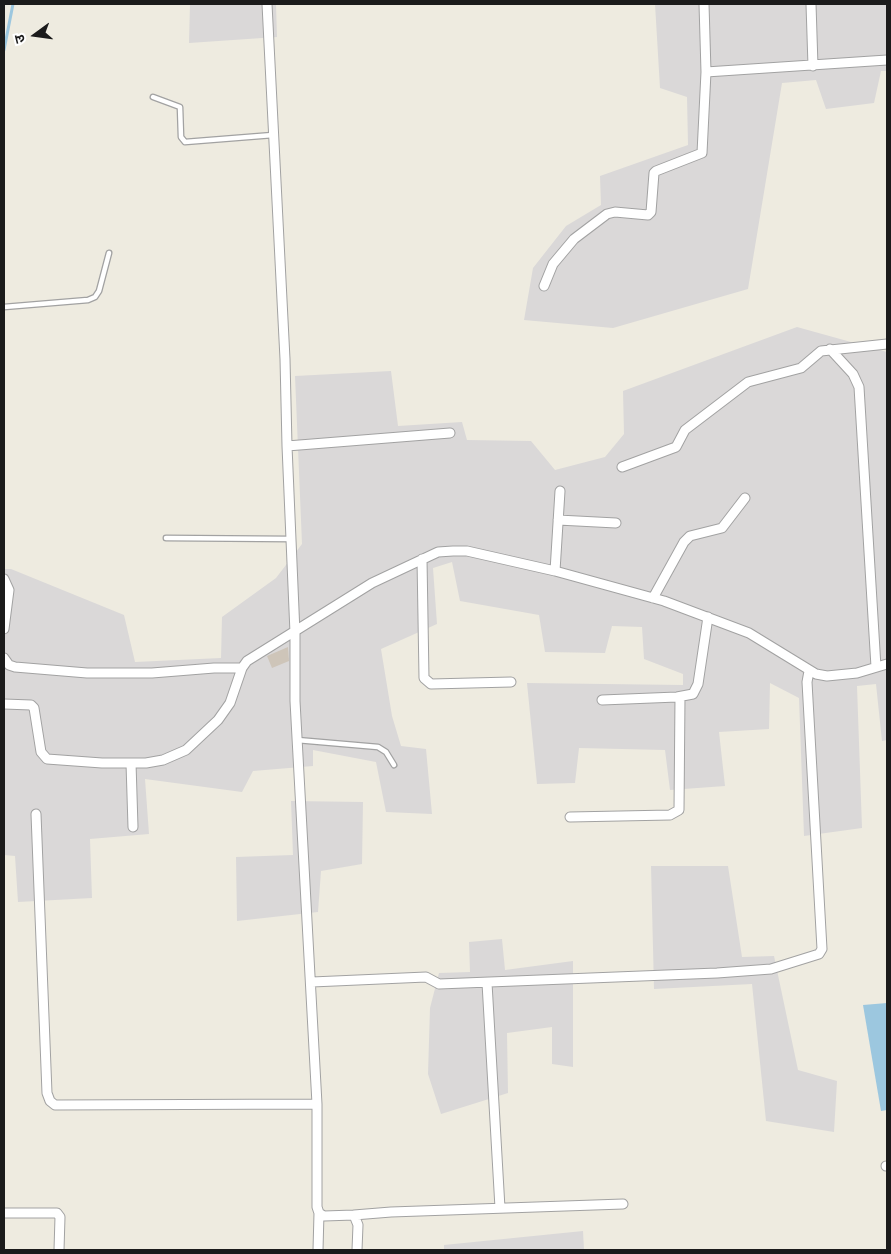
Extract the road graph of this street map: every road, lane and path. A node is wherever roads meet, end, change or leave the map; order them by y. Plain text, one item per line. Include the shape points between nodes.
1 (266, 4) edge
2 (704, 4) edge
3 (811, 4) edge
4 (887, 60) edge
5 (813, 66) junction
6 (706, 72) junction
7 (153, 97) dead end
8 (273, 135) junction
9 (110, 253) dead end
10 (544, 286) dead end
11 (4, 307) edge
12 (887, 344) edge
13 (830, 349) junction
14 (450, 433) dead end
15 (287, 446) junction
16 (622, 467) dead end
17 (560, 491) dead end
18 (745, 498) dead end
19 (558, 520) junction
20 (616, 523) dead end
21 (166, 538) dead end
22 (291, 538) junction
23 (422, 559) junction
24 (555, 571) junction
25 (4, 578) edge
26 (653, 598) junction
27 (708, 617) junction
28 (4, 629) edge
29 (295, 633) junction
30 (4, 658) edge
31 (887, 664) edge
32 (876, 667) junction
33 (242, 668) junction
34 (808, 671) junction
35 (511, 682) dead end
36 (680, 697) junction
37 (602, 700) dead end
38 (4, 704) edge
39 (297, 740) junction
40 (132, 763) junction
41 (394, 765) dead end
42 (36, 814) dead end
43 (570, 817) dead end
44 (133, 827) dead end
45 (312, 982) junction
46 (487, 983) junction
47 (317, 1104) junction
48 (623, 1204) dead end
49 (500, 1208) junction
50 (4, 1212) edge
51 (319, 1213) junction
52 (354, 1216) junction
53 (59, 1250) edge
54 (318, 1250) edge
55 (358, 1250) edge

1 - 8 street
2 - 6 street
3 - 5 street
4 - 5 street
5 - 6 street
6 - 10 street via 702,153 656,171 648,215 607,214 574,239 553,264
7 - 8 lane via 180,108 181,137 185,142
8 - 15 street
9 - 11 lane via 95,297
12 - 13 street
13 - 16 street via 816,354 801,368 743,384 685,430 676,447
13 - 32 street via 853,374 860,387
14 - 15 street
15 - 22 street
17 - 19 street
18 - 26 street via 722,528 690,536 684,542
19 - 20 street
19 - 24 street
21 - 22 lane
22 - 29 street
23 - 24 street via 438,552 468,551
23 - 29 street via 365,588
23 - 35 street via 424,678 431,684
24 - 26 street
25 - 28 street via 9,590
26 - 27 street
27 - 34 street via 749,634
27 - 36 street via 696,692
29 - 33 street via 256,655
29 - 39 street
30 - 33 street via 15,667 86,673
31 - 32 street
32 - 34 street via 857,673 826,676
33 - 40 street via 230,703 218,720 186,750 163,760
34 - 46 street via 822,950 819,954 770,969
36 - 37 street
36 - 43 street via 679,810 670,815
38 - 40 street via 31,705 34,708 41,752 47,759
39 - 41 lane via 378,747 386,752
39 - 45 street
40 - 44 street
42 - 47 street via 46,1093 50,1101 55,1105
45 - 46 street via 426,977 436,984
45 - 47 street
46 - 49 street
47 - 51 street via 316,1195
48 - 49 street
49 - 52 street
50 - 53 street via 57,1213 60,1217
51 - 52 street via 324,1216
51 - 54 street
52 - 55 street via 358,1225

